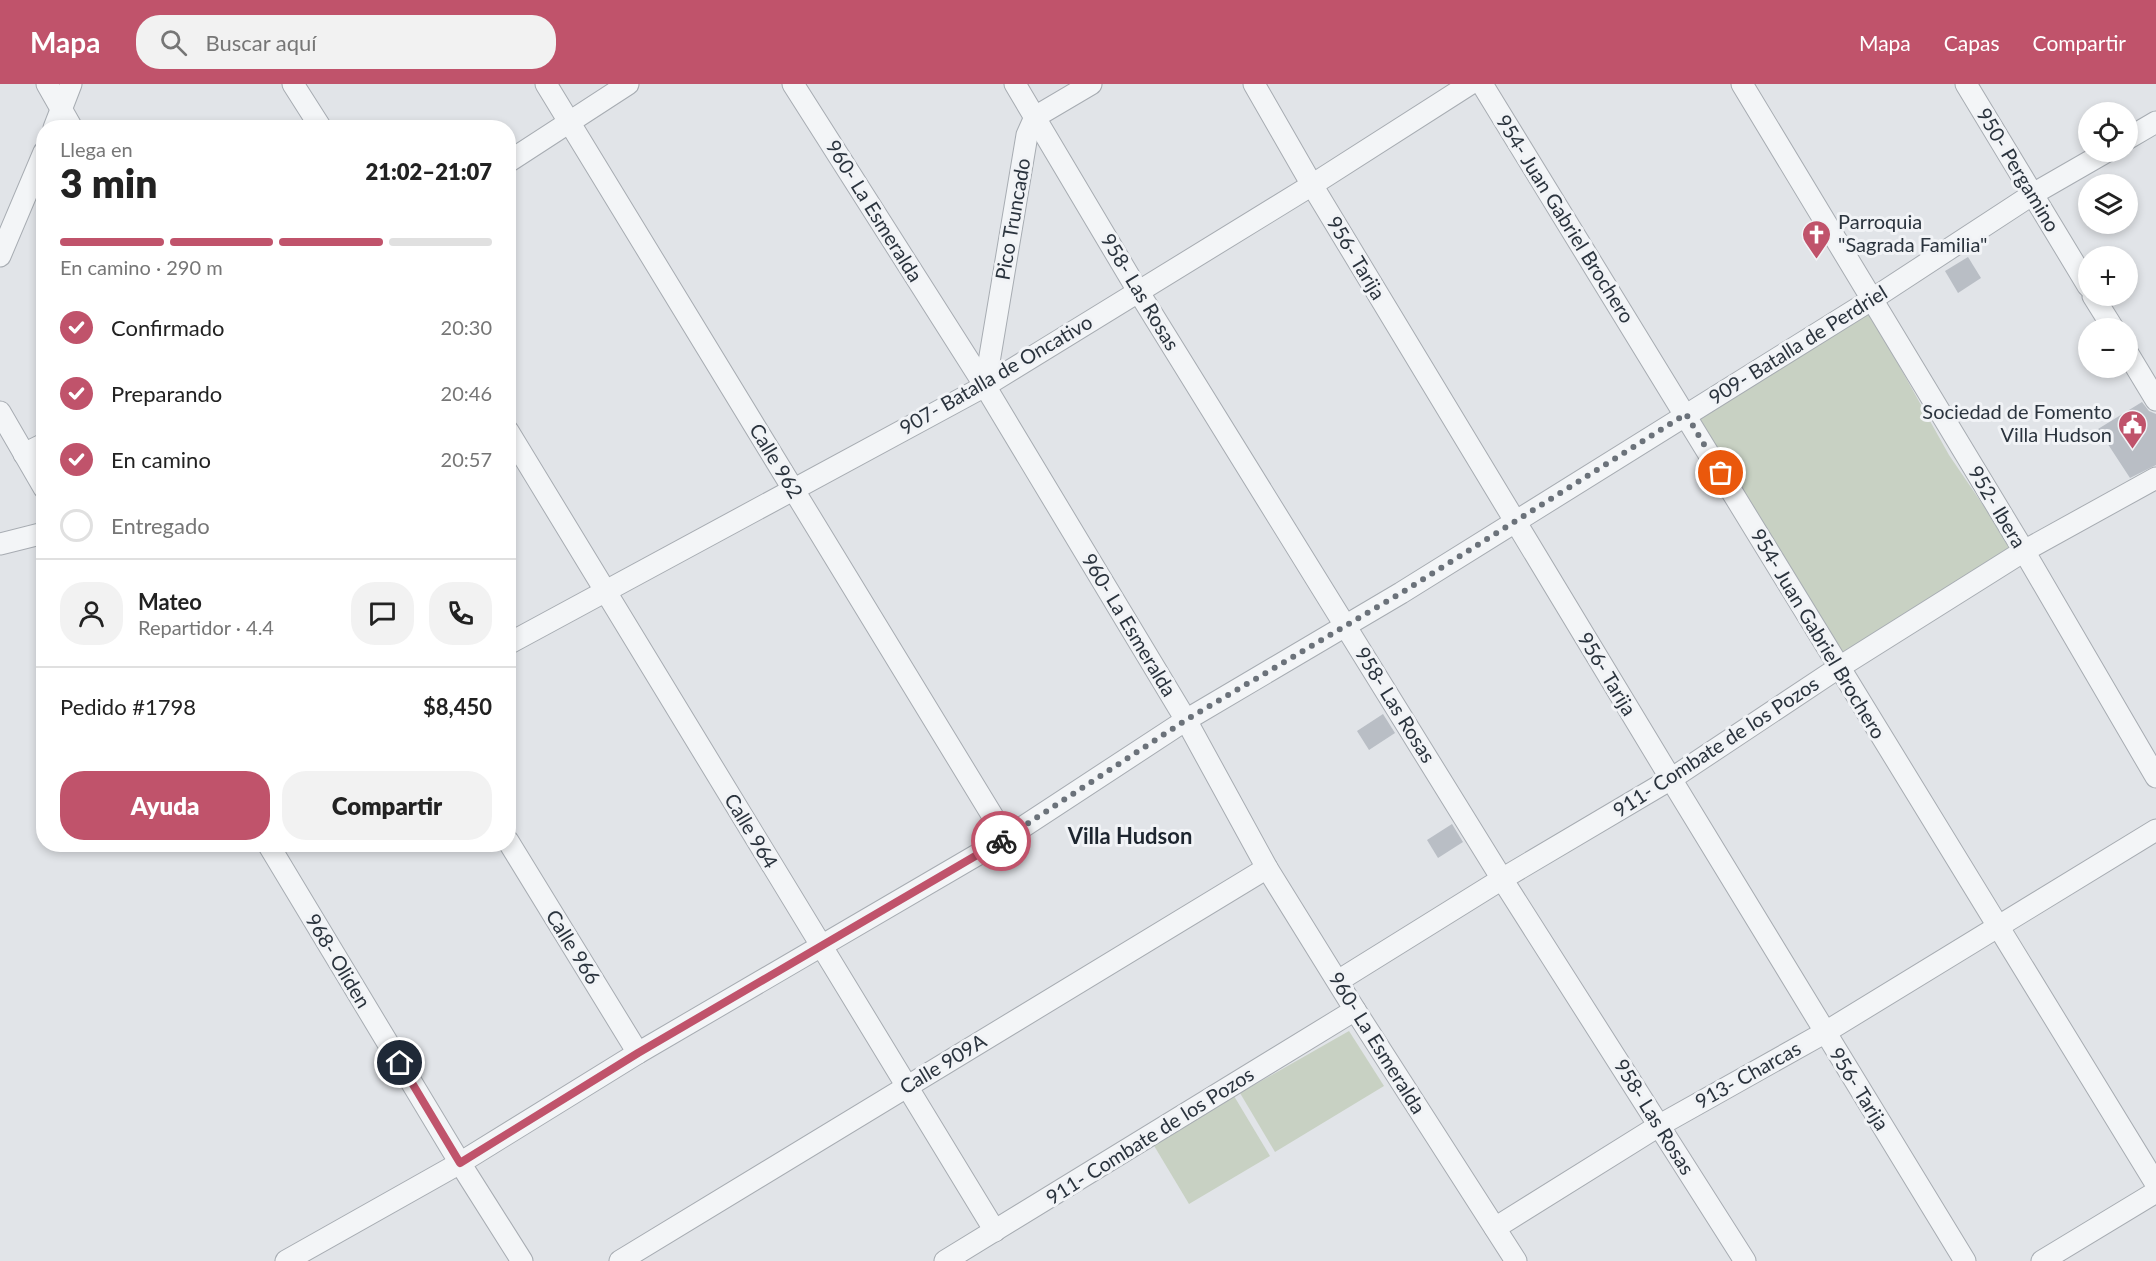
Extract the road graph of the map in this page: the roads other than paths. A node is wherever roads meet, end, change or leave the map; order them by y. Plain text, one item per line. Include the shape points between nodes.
1 (47, 84) edge
2 (71, 84) edge
3 (293, 84) edge
4 (546, 84) edge
5 (628, 84) edge
6 (793, 84) edge
7 (1015, 84) edge
8 (1090, 84) edge
9 (1254, 84) edge
10 (1470, 84) edge
11 (1482, 84) edge
12 (1742, 84) edge
13 (1966, 84) edge
14 (1035, 117) junction
15 (58, 118) edge
16 (316, 120) edge
17 (570, 122) junction
18 (2156, 122) edge
19 (2138, 133) edge
20 (516, 157) edge
21 (2089, 162) edge
22 (36, 171) edge
23 (1312, 185) junction
24 (2033, 194) junction
25 (0, 256) edge
26 (2078, 269) edge
27 (1138, 291) junction
28 (1871, 300) junction
29 (2138, 370) edge
30 (985, 386) junction
31 (2156, 400) edge
32 (0, 412) edge
33 (1686, 414) junction
34 (516, 444) edge
35 (36, 448) edge
36 (24, 454) junction
37 (36, 474) edge
38 (2156, 478) edge
39 (793, 489) junction
40 (1515, 521) junction
41 (36, 535) edge
42 (0, 544) edge
43 (2024, 551) junction
44 (604, 591) junction
45 (1346, 627) junction
46 (516, 640) edge
47 (1838, 668) junction
48 (1186, 720) junction
49 (2156, 777) edge
50 (1671, 779) junction
51 (2156, 830) edge
52 (1006, 838) junction
53 (273, 852) edge
54 (515, 852) edge
55 (1267, 868) junction
56 (1502, 879) junction
57 (1997, 928) junction
58 (821, 946) junction
59 (1338, 981) junction
60 (1354, 1010) junction
61 (1824, 1033) junction
62 (638, 1053) junction
63 (906, 1086) junction
64 (1660, 1125) junction
65 (460, 1163) junction
66 (2156, 1184) edge
67 (2156, 1192) edge
68 (1495, 1228) junction
69 (994, 1231) junction
70 (286, 1261) edge
71 (522, 1261) edge
72 (620, 1261) edge
73 (945, 1261) edge
74 (1516, 1261) edge
75 (1745, 1261) edge
76 (1965, 1261) edge
77 (2042, 1261) edge

1 - 15 street
2 - 15 street
3 - 16 street
4 - 17 street, Calle 962
5 - 17 street
6 - 30 street, 960- La Esmeralda
7 - 14 street, 958- Las Rosas
8 - 14 street
9 - 23 street, 956- Tarija
10 - 23 street, 907- Batalla de Oncativo
11 - 33 street, 954- Juan Gabriel Brochero
12 - 28 street, 952- Ibera
13 - 24 street, 950- Pergamino
14 - 27 street, 958- Las Rosas
14 - 30 street, Pico Truncado via 1028,135
17 - 20 street
17 - 39 street, Calle 962
18 - 19 street
21 - 24 street, 909- Batalla de Perdriel
22 - 25 street
23 - 27 street, 907- Batalla de Oncativo
23 - 40 street, 956- Tarija
24 - 26 street, 950- Pergamino
24 - 28 street, 909- Batalla de Perdriel
27 - 30 street, 907- Batalla de Oncativo
27 - 45 street, 958- Las Rosas
28 - 33 street, 909- Batalla de Perdriel
28 - 43 street, 952- Ibera
29 - 31 street
30 - 39 street, 907- Batalla de Oncativo
30 - 48 street, 960- La Esmeralda
32 - 36 street
33 - 40 street, 909- Batalla de Perdriel
33 - 47 street, 954- Juan Gabriel Brochero
34 - 44 street, Calle 964
35 - 36 street
36 - 37 street
38 - 43 street, 911- Combate de los Pozos
39 - 44 street, 907- Batalla de Oncativo
39 - 52 street, Calle 962
40 - 45 street, 909- Batalla de Perdriel
40 - 50 street, 956- Tarija
41 - 42 street
43 - 47 street, 911- Combate de los Pozos
43 - 49 street, 952- Ibera
44 - 46 street, 907- Batalla de Oncativo
44 - 58 street, Calle 964
45 - 48 street, 909- Batalla de Perdriel
45 - 56 street, 958- Las Rosas
47 - 50 street, 911- Combate de los Pozos
47 - 57 street, 954- Juan Gabriel Brochero
48 - 52 street, 909- Batalla de Perdriel
48 - 55 street, 960- La Esmeralda
50 - 56 street, 911- Combate de los Pozos
50 - 61 street, 956- Tarija
51 - 57 street, 913- Charcas
52 - 58 street, 909- Batalla de Perdriel
53 - 65 street, 968- Oliden
54 - 62 street, Calle 966
55 - 59 street, 960- La Esmeralda
55 - 63 street, Calle 909A
56 - 59 street, 911- Combate de los Pozos
56 - 64 street, 958- Las Rosas
57 - 61 street, 913- Charcas
57 - 66 street, 954- Juan Gabriel Brochero
58 - 62 street, 909- Batalla de Perdriel
58 - 63 street, Calle 964
59 - 60 street, 960- La Esmeralda
60 - 68 street, 960- La Esmeralda
60 - 69 street, 911- Combate de los Pozos
61 - 64 street, 913- Charcas
61 - 76 street, 956- Tarija
62 - 65 street, 909- Batalla de Perdriel
63 - 69 street, Calle 964
63 - 72 street, Calle 909A
64 - 68 street, 913- Charcas
64 - 75 street, 958- Las Rosas
65 - 70 street, 909- Batalla de Perdriel
65 - 71 street, 968- Oliden
67 - 77 street
68 - 74 street, 960- La Esmeralda
69 - 73 street, 911- Combate de los Pozos

